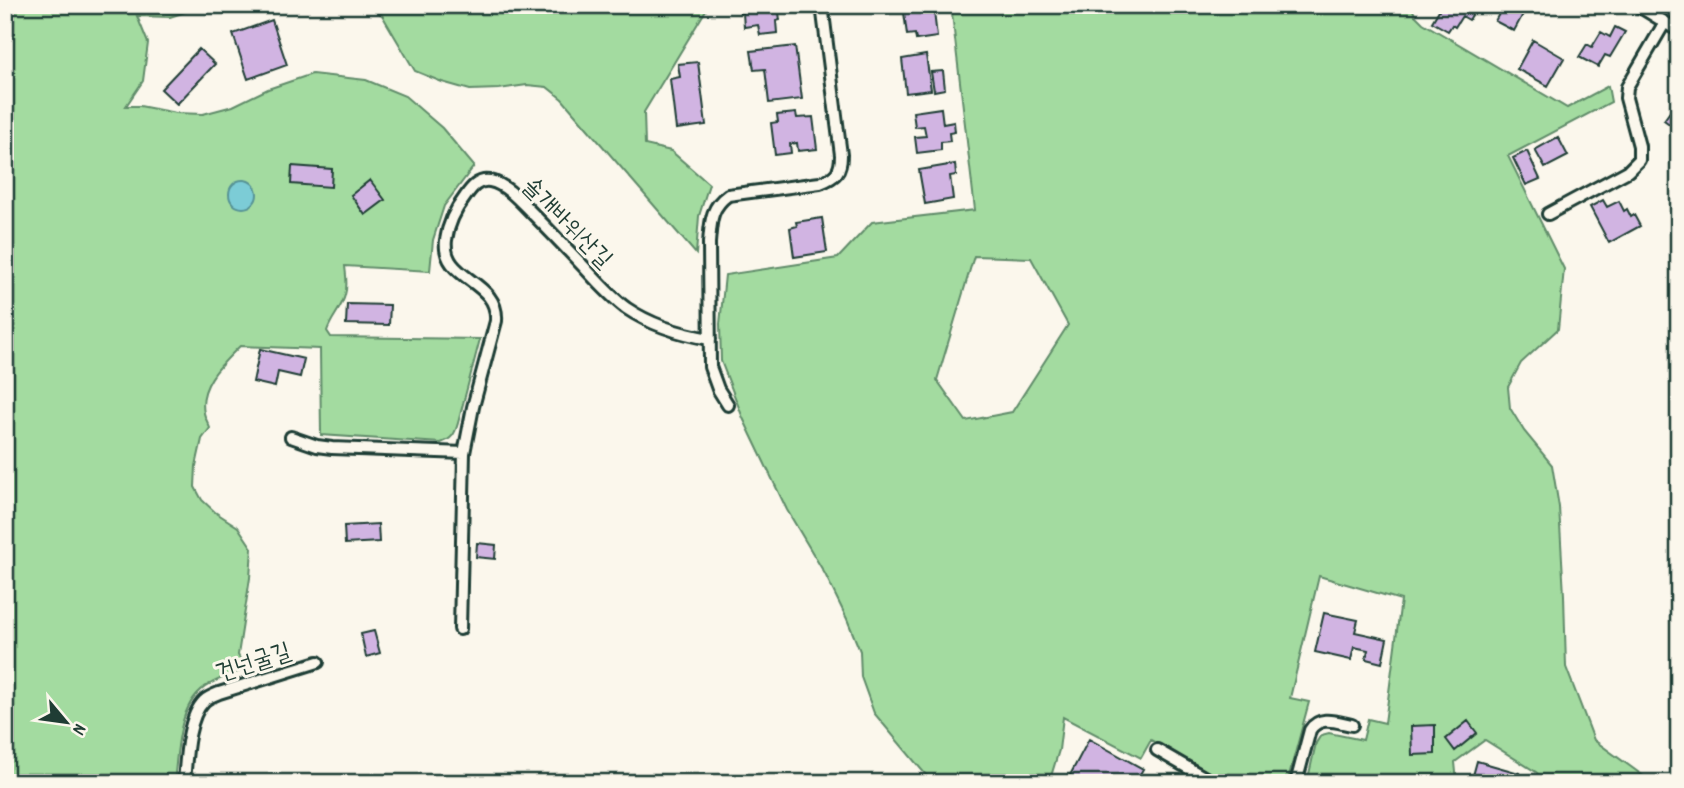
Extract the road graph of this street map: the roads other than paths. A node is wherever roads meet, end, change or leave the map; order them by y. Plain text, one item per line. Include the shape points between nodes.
1 (822, 5) edge
2 (1637, 5) edge
3 (1665, 22) junction
4 (1679, 31) edge
5 (1548, 214) dead end
6 (710, 339) junction
7 (728, 405) dead end
8 (291, 436) dead end
9 (464, 453) junction
10 (460, 629) dead end
11 (318, 662) dead end
12 (1352, 725) dead end
13 (1157, 750) dead end
14 (184, 783) edge
15 (1214, 783) edge
16 (1296, 783) edge

1 - 6 lane via 841,165 838,173 820,183 728,195 719,202 710,223
2 - 3 lane
3 - 4 lane
3 - 5 lane via 1627,87 1639,160 1628,171
6 - 7 lane via 710,367
6 - 9 lane, 솔개바위산길 via 668,330 626,307 519,200 499,185 478,183 458,205 446,243 456,268 489,295 497,311
8 - 9 lane via 332,448
9 - 10 lane, 솔개바위산길
11 - 14 lane, 건넌굴길 via 205,700 189,736
12 - 16 lane via 1315,723
13 - 15 lane

